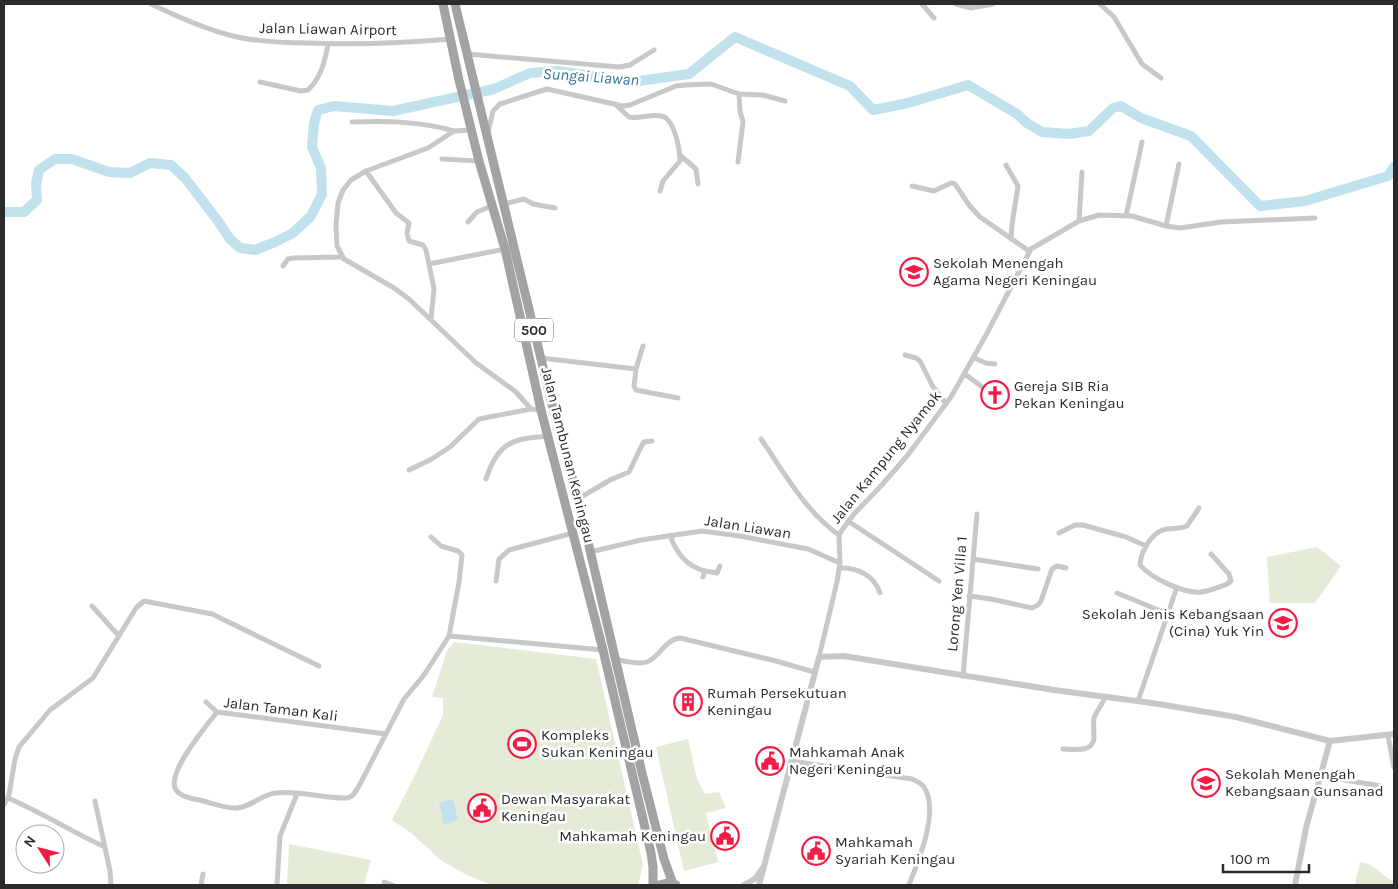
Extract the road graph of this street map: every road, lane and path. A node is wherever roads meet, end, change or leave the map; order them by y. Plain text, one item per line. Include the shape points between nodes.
1 (151, 4) edge
2 (443, 4) edge
3 (455, 4) edge
4 (922, 4) edge
5 (956, 4) edge
6 (993, 4) edge
7 (1100, 4) edge
8 (934, 18) dead end
9 (451, 39) junction
10 (328, 44) junction
11 (654, 50) dead end
12 (467, 54) junction
13 (1161, 78) dead end
14 (260, 82) dead end
15 (739, 94) junction
16 (785, 101) dead end
17 (616, 105) junction
18 (352, 122) dead end
19 (471, 130) junction
20 (454, 131) junction
21 (486, 138) junction
22 (1142, 142) dead end
23 (489, 150) junction
24 (680, 155) junction
25 (442, 159) dead end
26 (479, 161) junction
27 (738, 162) dead end
28 (1179, 164) dead end
29 (1006, 166) dead end
30 (366, 171) junction
31 (1082, 172) dead end
32 (698, 184) dead end
33 (912, 186) dead end
34 (660, 191) dead end
35 (492, 203) junction
36 (504, 204) junction
37 (555, 208) dead end
38 (1126, 216) junction
39 (1315, 218) dead end
40 (1079, 220) junction
41 (468, 222) dead end
42 (1166, 226) junction
43 (1011, 239) junction
44 (505, 249) junction
45 (1029, 251) junction
46 (341, 257) junction
47 (429, 264) junction
48 (283, 266) dead end
49 (431, 319) junction
50 (643, 346) dead end
51 (905, 356) dead end
52 (541, 358) junction
53 (974, 358) junction
54 (995, 364) dead end
55 (636, 369) junction
56 (965, 374) junction
57 (982, 387) dead end
58 (678, 398) dead end
59 (946, 404) junction
60 (531, 409) junction
61 (541, 410) junction
62 (548, 436) junction
63 (761, 439) dead end
64 (652, 441) dead end
65 (409, 470) dead end
66 (486, 479) dead end
67 (578, 499) junction
68 (1199, 508) dead end
69 (977, 514) dead end
70 (848, 520) junction
71 (1059, 533) dead end
72 (573, 534) junction
73 (670, 535) junction
74 (840, 535) junction
75 (431, 537) dead end
76 (1146, 546) junction
77 (590, 552) junction
78 (1211, 554) dead end
79 (973, 559) junction
80 (720, 566) dead end
81 (840, 566) junction
82 (1066, 568) dead end
83 (1038, 569) dead end
84 (496, 581) dead end
85 (939, 581) dead end
86 (1177, 587) junction
87 (880, 593) dead end
88 (1118, 593) dead end
89 (970, 596) junction
90 (92, 606) dead end
91 (1168, 614) junction
92 (119, 636) junction
93 (449, 636) junction
94 (603, 650) junction
95 (818, 657) junction
96 (615, 659) junction
97 (319, 666) dead end
98 (814, 672) junction
99 (962, 676) junction
100 (1105, 697) junction
101 (1138, 701) junction
102 (206, 702) dead end
103 (217, 712) junction
104 (386, 734) junction
105 (1391, 735) edge
106 (1330, 740) junction
107 (1063, 749) dead end
108 (790, 761) junction
109 (1394, 767) edge
110 (1320, 776) junction
111 (1381, 786) dead end
112 (298, 794) junction
113 (8, 798) junction
114 (95, 801) dead end
115 (4, 805) edge
116 (105, 848) junction
117 (764, 866) junction
118 (203, 874) dead end
119 (384, 882) dead end
120 (674, 884) edge
121 (111, 885) edge
122 (201, 885) edge
123 (277, 885) edge
124 (392, 885) edge
125 (653, 885) edge
126 (659, 885) edge
127 (744, 885) edge
128 (760, 885) edge
129 (909, 885) edge
130 (1294, 885) edge

1 - 10 street, Jalan Liawan Airport via 236,37
2 - 9 main road, Jalan Tambunan Keningau / 500
3 - 12 main road, Jalan Tambunan Keningau / 500
4 - 8 street
5 - 6 street via 971,8
7 - 13 street via 1114,17 1142,64
9 - 10 street, Jalan Liawan Airport
9 - 19 main road, Jalan Tambunan Keningau / 500
10 - 14 street via 322,69 308,90
11 - 12 street via 630,65 619,67
12 - 21 main road, Jalan Tambunan Keningau / 500
15 - 16 street via 763,95
15 - 17 street via 711,84 685,84 630,105
15 - 27 street via 742,122
17 - 21 street via 544,90 500,104 493,111
17 - 24 street via 629,117 666,118 672,124
18 - 20 street via 396,121
19 - 20 street
19 - 26 main road, Jalan Tambunan Keningau / 500
20 - 30 street via 428,148
21 - 23 main road, Jalan Tambunan Keningau / 500
22 - 38 street
23 - 35 main road via 486,160
23 - 36 main road, Jalan Tambunan Keningau / 500
24 - 32 street via 696,168
24 - 34 street via 680,161 663,181
25 - 26 street
26 - 35 main road, Jalan Tambunan Keningau / 500
28 - 42 street
29 - 43 street via 1018,186
30 - 46 street via 347,185 338,203 336,237
30 - 47 street via 396,213 408,223 409,241 425,247
31 - 40 street
33 - 43 street via 934,191 955,184 973,211
35 - 41 street
35 - 44 main road, Jalan Tambunan Keningau / 500
36 - 37 street via 524,198 533,204
36 - 52 main road, Jalan Tambunan Keningau / 500
38 - 40 street, Jalan Kampung Nyamok via 1099,215
38 - 42 street, Jalan Kampung Nyamok
39 - 42 street, Jalan Kampung Nyamok via 1221,222 1186,228
40 - 45 street, Jalan Kampung Nyamok
43 - 45 street
44 - 47 street
44 - 61 main road, Jalan Tambunan Keningau / 500
45 - 53 street, Jalan Kampung Nyamok
46 - 48 street via 293,258
46 - 49 street via 400,292
47 - 49 street via 434,289
49 - 60 street via 475,362 516,392
50 - 55 street
51 - 59 street via 920,361
52 - 55 street
52 - 67 main road, Jalan Tambunan Keningau / 500
53 - 54 street
53 - 56 street, Jalan Kampung Nyamok
55 - 58 street via 636,390
56 - 57 street
56 - 59 street, Jalan Kampung Nyamok
59 - 70 street, Jalan Kampung Nyamok via 895,470
60 - 61 street
60 - 65 street via 479,419 450,447
61 - 62 main road, Jalan Tambunan Keningau / 500
62 - 66 street via 511,443 495,458
62 - 72 main road, Jalan Tambunan Keningau / 500
63 - 74 street via 809,507
64 - 67 street via 644,442 629,472
67 - 77 main road, Jalan Tambunan Keningau / 500
68 - 76 street via 1190,524 1160,531
69 - 79 street, Lorong Yen Villa 1
70 - 74 street, Jalan Kampung Nyamok
70 - 85 street
71 - 76 street via 1074,526 1083,526 1126,537
72 - 84 street via 508,550 499,559
72 - 94 main road, Jalan Tambunan Keningau / 500
73 - 77 street, Jalan Liawan
73 - 80 street via 684,560 704,574 717,573
73 - 81 street, Jalan Liawan via 702,531 731,534 808,549
74 - 81 street, Jalan Kampung Nyamok
75 - 93 street via 441,546 458,550 462,555
76 - 86 street via 1141,566 1156,578
77 - 96 main road, Jalan Tambunan Keningau / 500
78 - 86 street via 1229,574 1230,582 1201,592
79 - 83 street
79 - 89 street, Lorong Yen Villa 1
81 - 87 street, Jalan Liawan via 864,573 878,586
81 - 95 street, Jalan Kampung Nyamok
82 - 89 street via 1057,566 1052,569 1041,601 1032,608
86 - 91 street
88 - 91 street
89 - 99 street, Lorong Yen Villa 1
90 - 92 street
91 - 101 street
92 - 97 street via 136,608 147,601 212,614
92 - 113 street via 93,678 50,710 19,747
93 - 94 street
93 - 104 street via 404,699
94 - 125 main road, Jalan Tambunan Keningau / 500 via 651,853
95 - 98 street, Jalan Kampung Nyamok
95 - 99 street via 844,656
96 - 98 street via 648,662 669,640 680,638
96 - 120 main road, Jalan Tambunan Keningau / 500 via 659,840
98 - 108 street, Jalan Kampung Nyamok
99 - 100 street
100 - 101 street
100 - 107 street via 1095,716 1092,745 1085,749
101 - 106 street via 1236,717
102 - 103 street
103 - 104 street, Jalan Taman Kali
103 - 112 street, Jalan Taman Kali via 179,766 174,781 176,790 186,797 236,808 276,793
104 - 112 street via 351,797
105 - 106 street
105 - 109 street
106 - 110 street
108 - 117 street, Jalan Kampung Nyamok
108 - 129 street via 912,779 924,786 930,811 928,830
110 - 111 street
110 - 130 street
112 - 123 street via 280,836
113 - 115 street
113 - 116 street
114 - 116 street
116 - 121 street
117 - 127 street via 756,878
117 - 128 street, Jalan Kampung Nyamok
118 - 122 street
119 - 124 street
120 - 126 main road, 500

